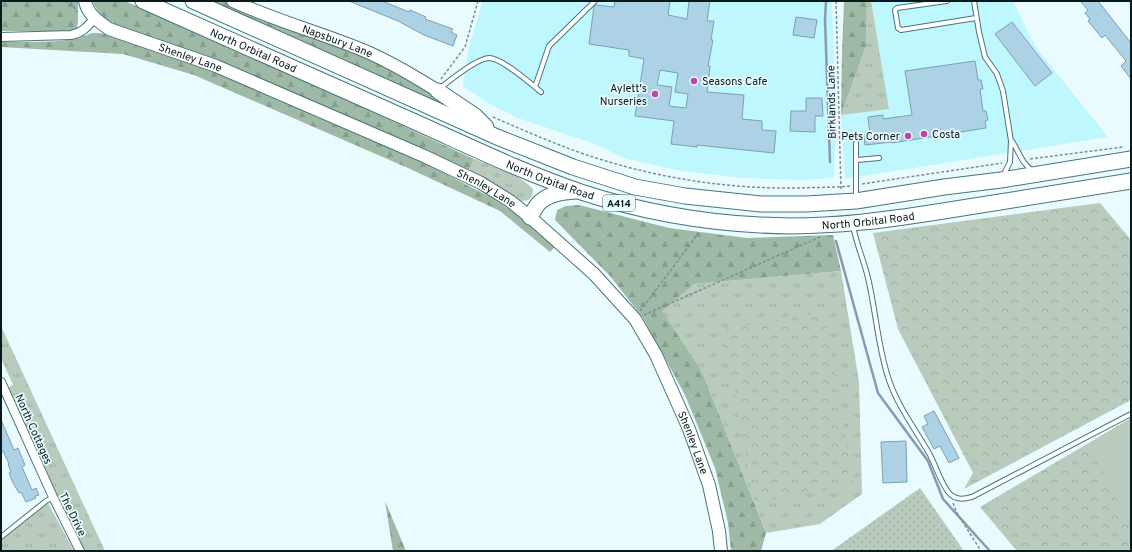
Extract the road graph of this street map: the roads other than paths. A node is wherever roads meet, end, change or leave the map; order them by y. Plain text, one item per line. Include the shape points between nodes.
1 (85, 1) edge
2 (143, 1) edge
3 (193, 1) edge
4 (234, 1) edge
5 (595, 1) edge
6 (947, 1) edge
7 (974, 1) edge
8 (976, 18) junction
9 (94, 19) junction
10 (1, 37) edge
11 (535, 87) junction
12 (436, 90) junction
13 (540, 92) dead end
14 (497, 137) junction
15 (1011, 141) junction
16 (856, 143) dead end
17 (1127, 153) edge
18 (879, 158) dead end
19 (857, 160) junction
20 (516, 167) junction
21 (1037, 174) junction
22 (1001, 180) junction
23 (1131, 181) edge
24 (579, 191) junction
25 (849, 202) junction
26 (539, 203) junction
27 (530, 217) junction
28 (853, 223) junction
29 (1, 382) edge
30 (1131, 414) edge
31 (48, 486) joint
32 (53, 497) junction
33 (1, 537) edge
34 (80, 551) edge
35 (722, 551) edge

1 - 9 main road
2 - 20 highway, North Orbital Road / A414
3 - 14 highway, North Orbital Road / A414
4 - 12 main road, Napsbury Lane via 260,13 366,51
5 - 11 lane via 549,46
6 - 8 lane via 898,8 894,13 898,28 901,30
7 - 8 lane
8 - 15 lane via 985,57 997,74 1003,91
9 - 10 street via 79,33 71,35
9 - 27 main road, Shenley Lane via 109,29 223,69 430,159 481,183
11 - 12 lane via 499,61 488,58
11 - 13 lane
12 - 14 highway via 475,116
14 - 25 highway, North Orbital Road / A414 via 573,167 635,186 685,196 761,204
15 - 21 lane via 1027,167
15 - 22 lane via 1010,162
16 - 19 lane
17 - 21 highway, North Orbital Road / A414
18 - 19 lane
19 - 25 lane via 856,185
20 - 24 highway, North Orbital Road / A414
20 - 26 highway via 537,186
21 - 22 highway, North Orbital Road / A414
22 - 25 highway, North Orbital Road / A414
23 - 28 highway, North Orbital Road / A414
24 - 26 highway via 559,192
24 - 28 highway, North Orbital Road / A414 via 669,215 707,221 789,226
26 - 27 highway
27 - 35 main road, Shenley Lane via 594,274 635,319 656,355 690,429 709,485
28 - 30 lane via 868,277 889,379 904,414 929,454 948,492 958,498 972,498
29 - 31 street, North Cottages
31 - 32 street, The Drive
32 - 33 lane
32 - 34 street, The Drive

